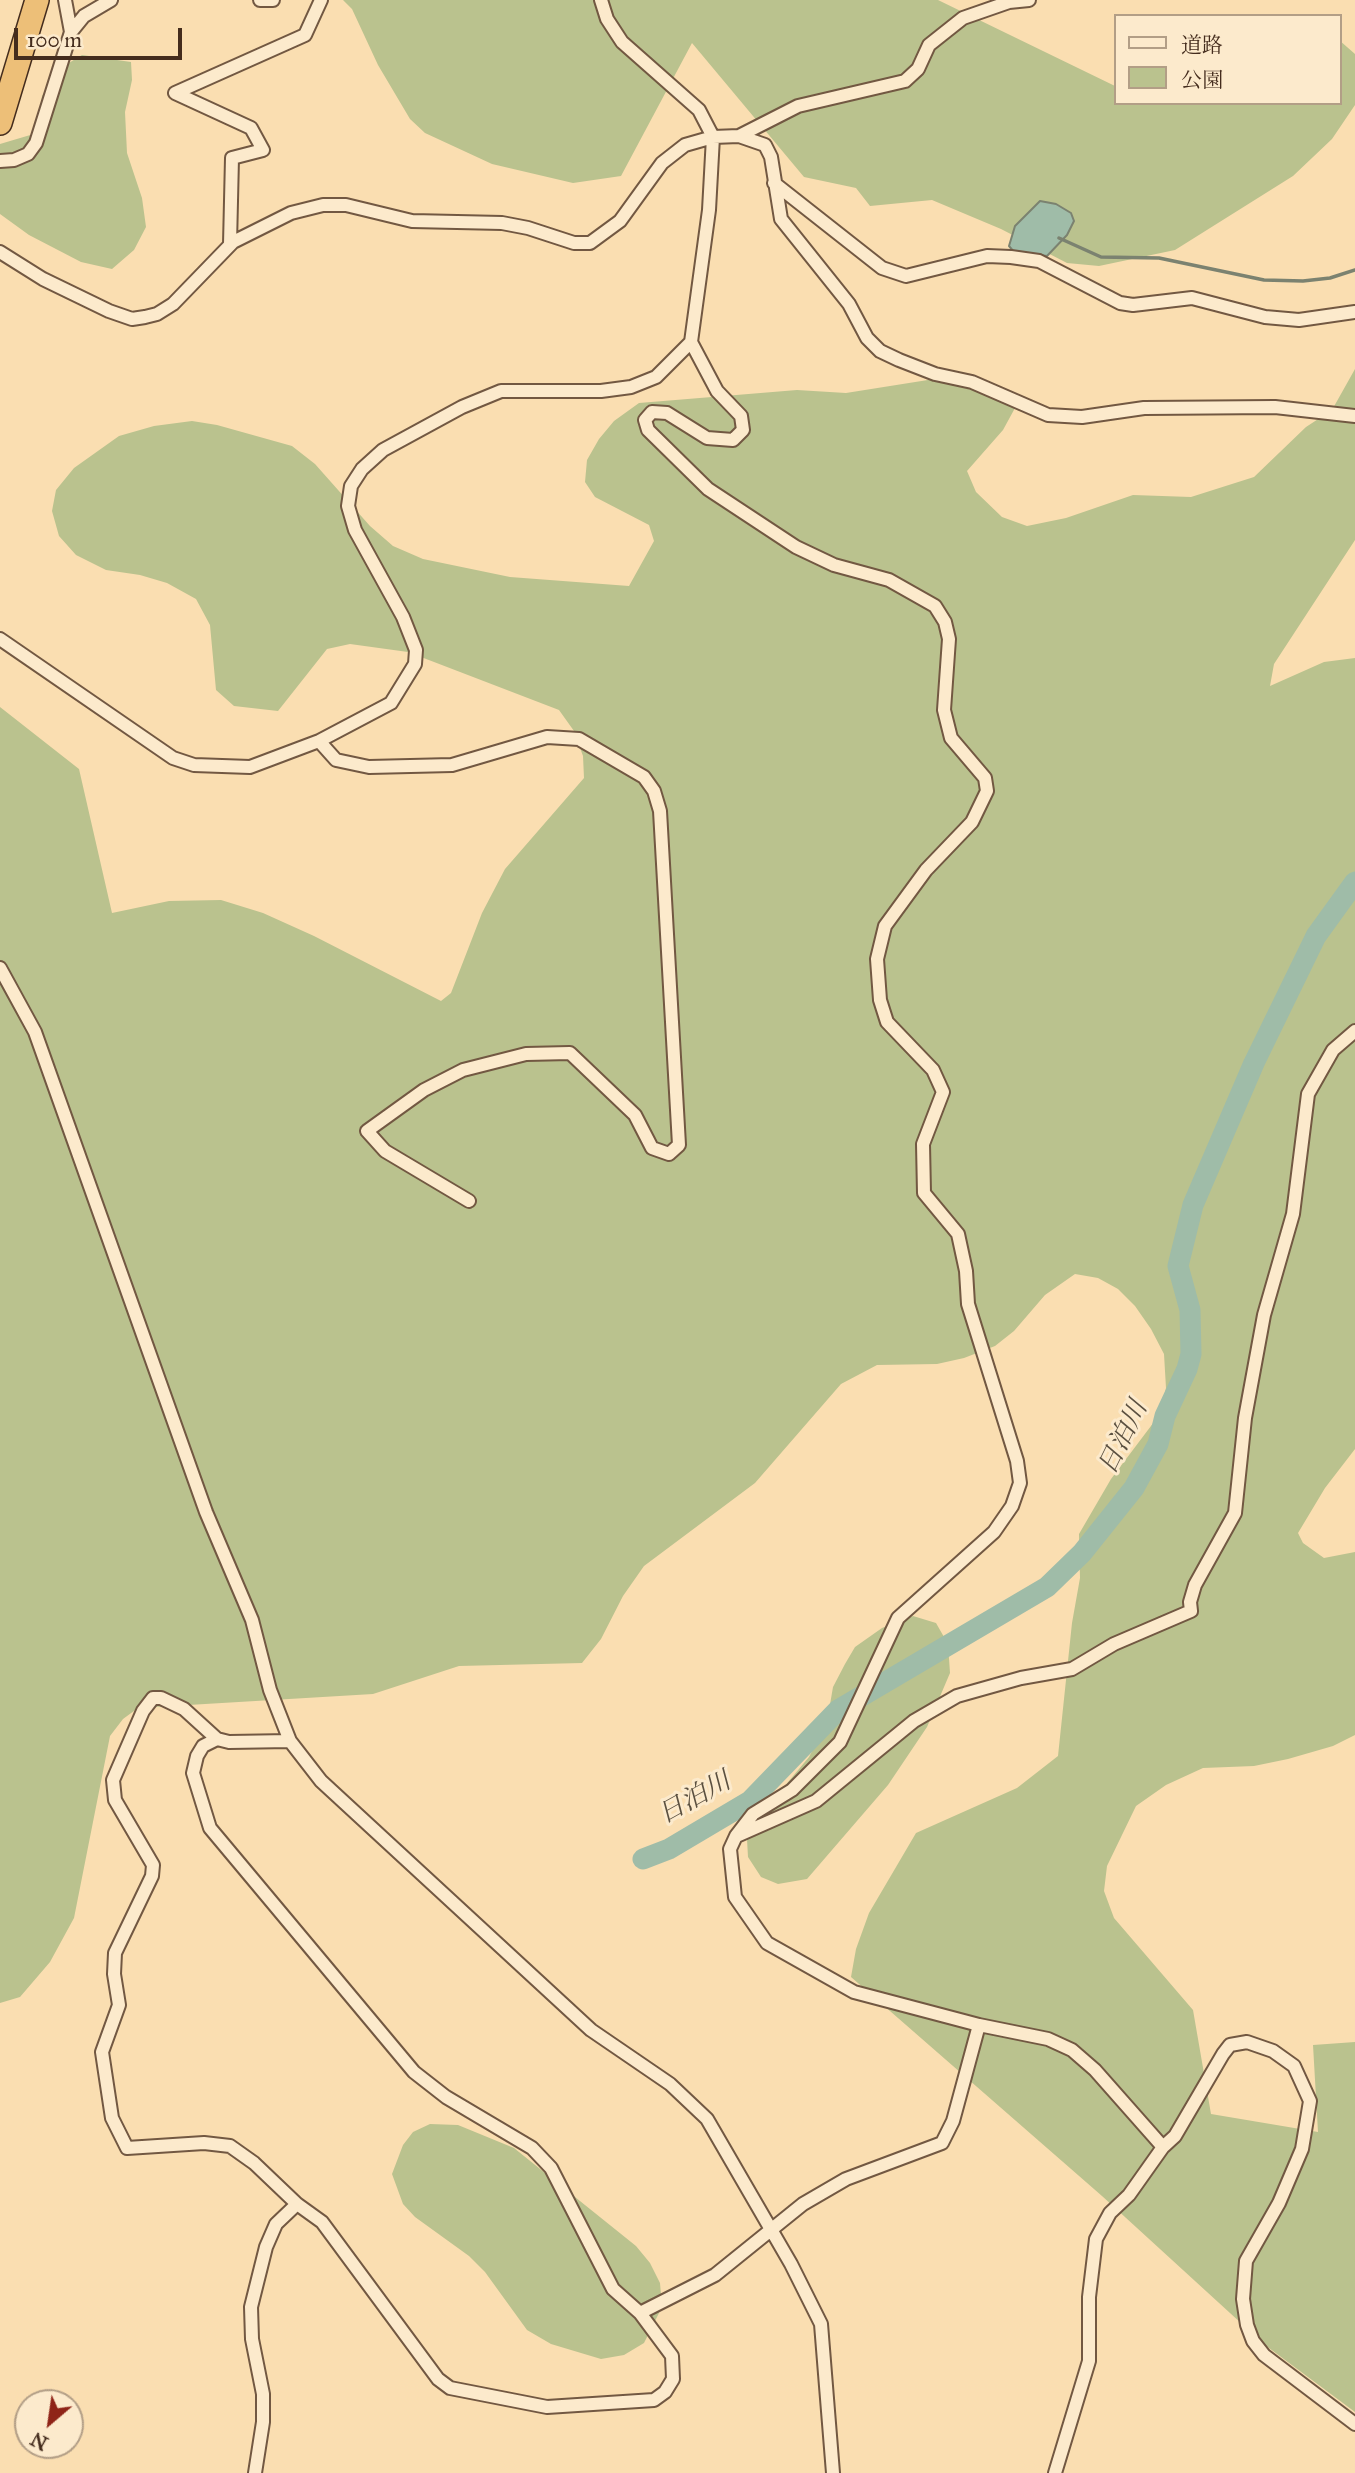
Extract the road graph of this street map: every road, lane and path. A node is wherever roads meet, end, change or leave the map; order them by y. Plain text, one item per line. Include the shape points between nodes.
1 (37, 0) edge
2 (65, 0) edge
3 (111, 0) edge
4 (260, 0) edge
5 (273, 0) edge
6 (321, 0) edge
7 (601, 0) edge
8 (1029, 0) edge
9 (71, 32) junction
10 (0, 122) edge
11 (739, 136) junction
12 (713, 137) junction
13 (0, 161) edge
14 (774, 183) junction
15 (230, 244) junction
16 (0, 252) edge
17 (1355, 312) edge
18 (691, 342) junction
19 (1355, 416) edge
20 (0, 639) edge
21 (319, 741) junction
22 (0, 968) edge
23 (1355, 1031) edge
24 (469, 1201) dead end
25 (217, 1738) junction
26 (290, 1741) junction
27 (736, 1836) junction
28 (979, 2025) junction
29 (1163, 2147) junction
30 (298, 2204) junction
31 (771, 2231) junction
32 (640, 2313) junction
33 (1355, 2424) edge
34 (256, 2473) edge
35 (833, 2473) edge
36 (1055, 2473) edge

1 - 10 highway
2 - 9 street
3 - 9 street via 84,16
4 - 5 street
6 - 15 street via 305,35 175,93 251,128 263,150 232,158
7 - 12 street via 622,42 699,110
8 - 11 street via 963,18 929,45 918,69 905,81 798,106
9 - 13 street via 36,143 28,154
11 - 12 street
11 - 14 street via 765,145
12 - 15 street via 685,145 662,163 620,221 590,243 574,243 502,223 412,221 346,205 323,205 291,213
12 - 18 street via 709,210
14 - 17 street via 882,268 906,276 987,256 1011,257 1039,261 1120,303 1192,298 1265,317 1298,320
14 - 19 street via 781,219 842,295 867,338 899,360 972,382 1048,415 1082,417 1144,408 1275,407
15 - 16 street via 173,304 157,314 132,318 43,279
18 - 21 street via 656,377 631,387 501,391 383,450 362,469 351,486 348,506 355,530 413,639 415,664 391,703
18 - 27 street via 717,391 741,416 743,430 733,440 707,438 667,413 652,412 645,420 648,430 708,489 796,547 834,565 889,580 935,606 946,622 946,719 951,738 985,778 987,791 972,822 926,870 886,926 877,959 880,1000 887,1022 933,1070 943,1092 923,1144 924,1193 958,1234 968,1304 1020,1483 1012,1506 994,1532 898,1618 840,1742 792,1790 753,1814
20 - 21 street via 173,758 194,765 250,767
21 - 24 street via 336,760 369,767 452,765 547,737 579,739 644,777 654,791 660,811 679,1145 669,1154 652,1148 635,1115 570,1053 526,1054 463,1070 424,1090 367,1131 385,1151
22 - 26 street via 35,1032 206,1511 252,1620 270,1690
23 - 27 street via 1333,1050 1308,1094 1293,1214 1264,1315 1245,1418 1235,1513 1195,1585 1191,1611 1114,1644 1072,1669 957,1696 914,1721 816,1801
25 - 26 street via 229,1742
25 - 30 street via 184,1709 153,1698 113,1780 115,1800 153,1865 115,1954 119,2006 102,2052 112,2119 127,2148 204,2143 230,2146
25 - 32 street via 197,1756 193,1773 211,1828 414,2072 446,2097 532,2148 551,2168 613,2289
26 - 31 street via 321,1781 591,2030 670,2084 707,2119
27 - 28 street via 730,1849 735,1897 767,1943 854,1992
28 - 29 street via 1048,2039 1072,2050
28 - 31 street via 943,2143 846,2179 803,2204
29 - 33 street via 1175,2136 1230,2045 1247,2042 1273,2051 1294,2066 1310,2101 1309,2120 1279,2203 1246,2260 1243,2299 1247,2325 1264,2355
29 - 36 street via 1129,2195 1110,2213 1096,2239 1088,2297 1089,2361
30 - 32 street via 322,2222 438,2379 450,2388 547,2407 654,2400 673,2379 672,2356
30 - 34 street via 276,2224 251,2307 263,2394
31 - 32 street via 715,2275
31 - 35 street via 821,2324

